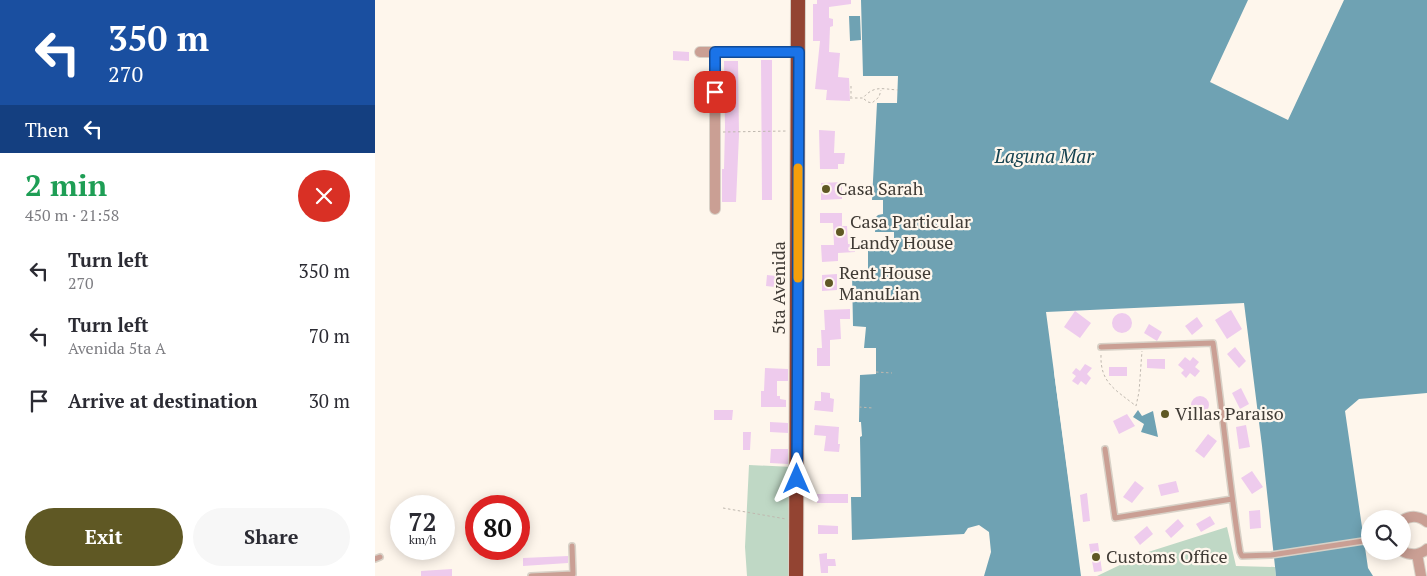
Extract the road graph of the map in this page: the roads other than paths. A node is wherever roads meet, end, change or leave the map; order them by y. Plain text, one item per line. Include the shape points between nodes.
1 (798, 0) edge
2 (700, 52) dead end
3 (715, 52) junction
4 (799, 52) junction
5 (715, 209) dead end
6 (1101, 347) road end
7 (1105, 450) dead end
8 (1232, 499) junction
9 (1411, 517) edge
10 (1427, 522) edge
11 (1361, 541) edge
12 (572, 546) dead end
13 (1427, 549) edge
14 (1417, 554) junction
15 (1411, 555) edge
16 (531, 576) edge
17 (553, 576) edge
18 (796, 576) edge
19 (1421, 576) edge

1 - 4 highway, 5ta Avenida
2 - 3 street
3 - 4 street
3 - 5 street
4 - 18 highway, 5ta Avenida
6 - 8 lane via 1213,343
7 - 8 lane via 1115,518
8 - 11 lane via 1241,554 1245,556
9 - 10 street
12 - 17 lane via 573,574
13 - 14 street
14 - 15 street
14 - 19 street
16 - 17 lane

